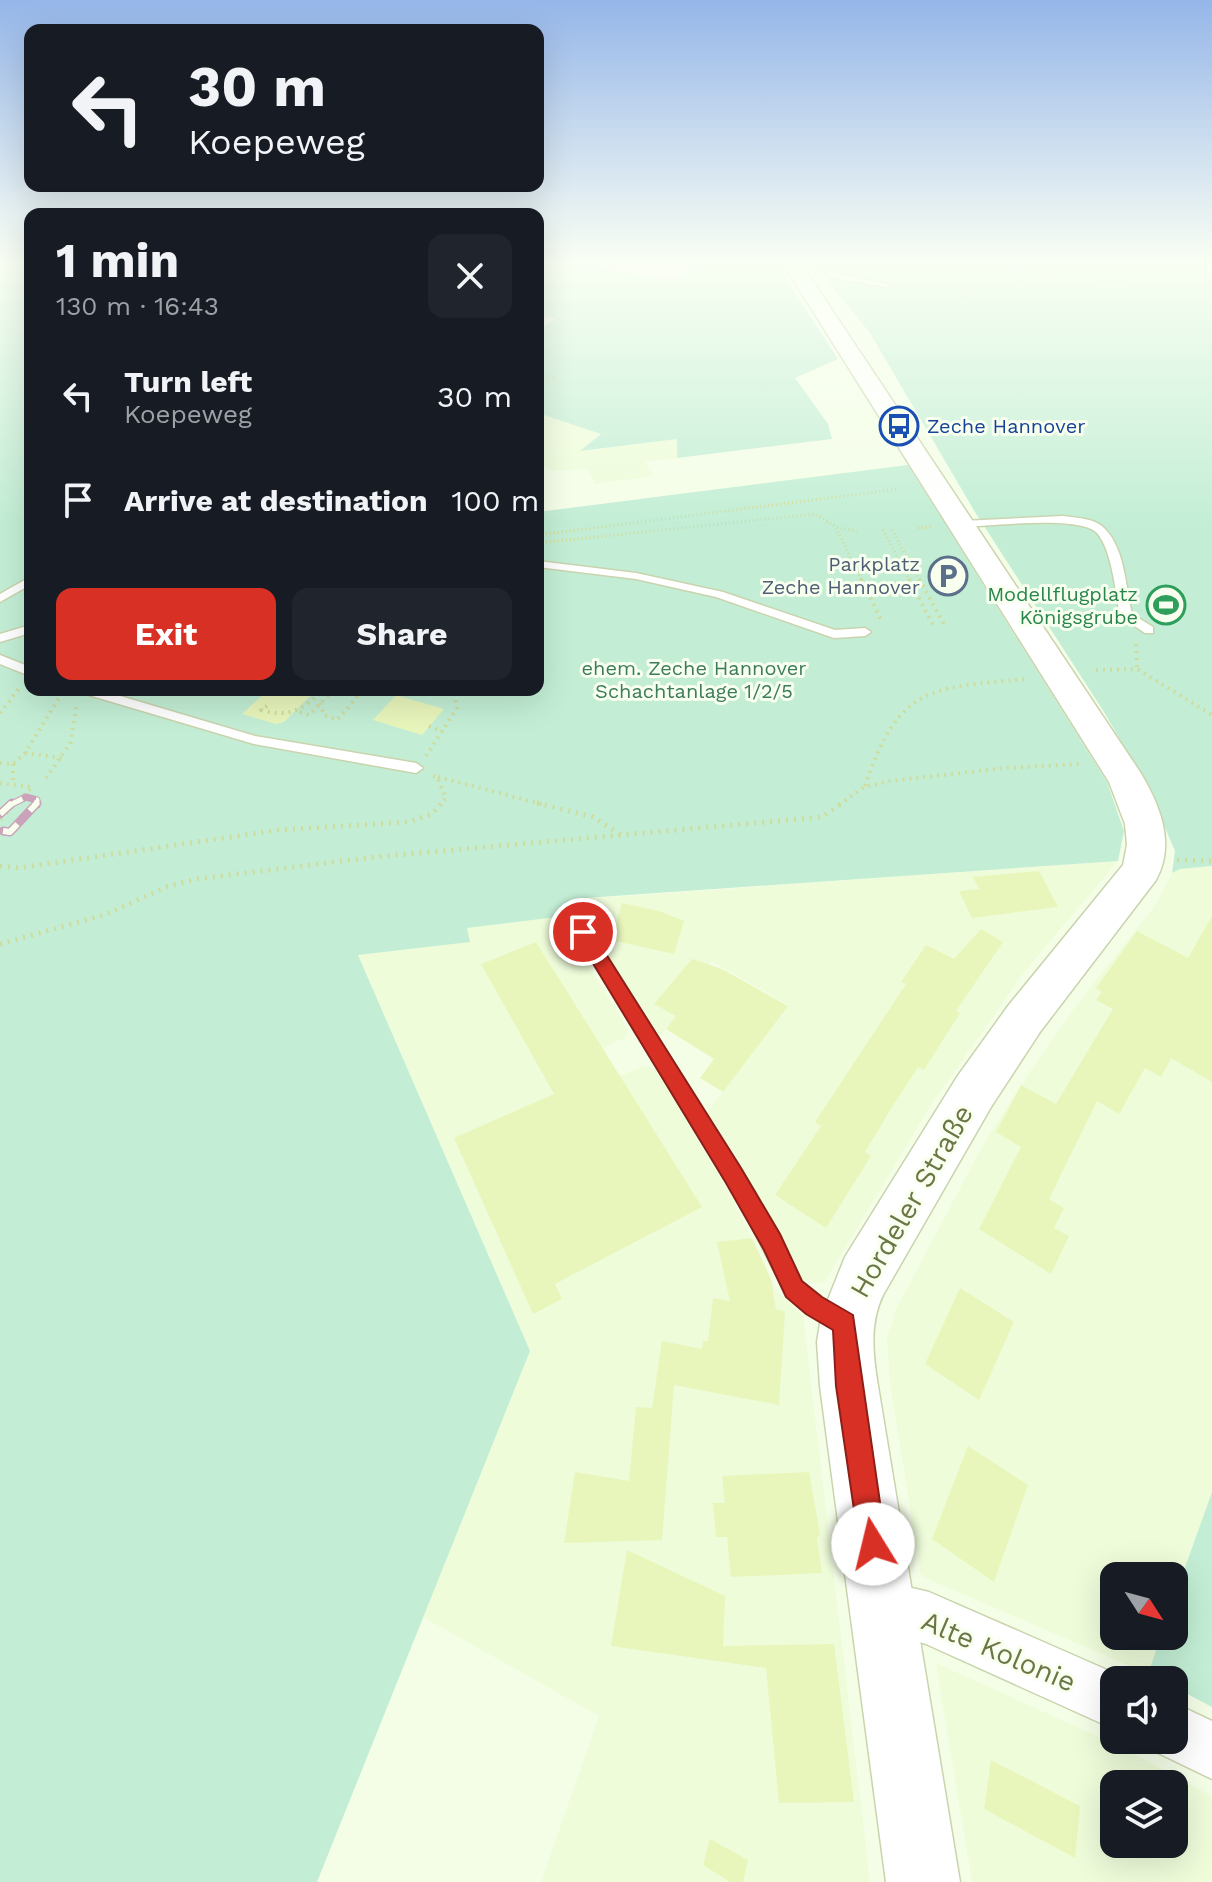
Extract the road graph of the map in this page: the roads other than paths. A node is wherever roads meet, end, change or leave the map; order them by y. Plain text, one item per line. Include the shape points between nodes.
1 (849, 350) edge
2 (963, 524) junction
3 (544, 565) edge
4 (24, 584) edge
5 (15, 590) junction
6 (24, 594) edge
7 (0, 599) edge
8 (1149, 630) road end
9 (24, 631) edge
10 (865, 632) dead end
11 (0, 638) edge
12 (0, 659) edge
13 (24, 669) edge
14 (106, 696) edge
15 (416, 768) road end
16 (583, 932) dead end
17 (844, 1323) junction
18 (882, 1607) junction
19 (1100, 1695) edge
20 (1188, 1738) edge
21 (1212, 1751) edge
22 (923, 1882) edge

1 - 2 street
2 - 8 lane via 1063,519 1101,530 1113,553 1126,616
2 - 17 street, Hordeler Straße via 1127,781 1146,830 1148,851 1128,890 1024,1019 974,1092 858,1288
3 - 10 lane via 636,576 719,594 834,634
4 - 5 lane
5 - 6 lane
5 - 7 lane
9 - 11 lane
12 - 13 lane
14 - 15 lane via 254,740
16 - 17 lane via 732,1173 794,1289
17 - 18 street, Hordeler Straße
18 - 19 street, Alte Kolonie via 929,1618
18 - 22 street, Hordeler Straße
20 - 21 street

